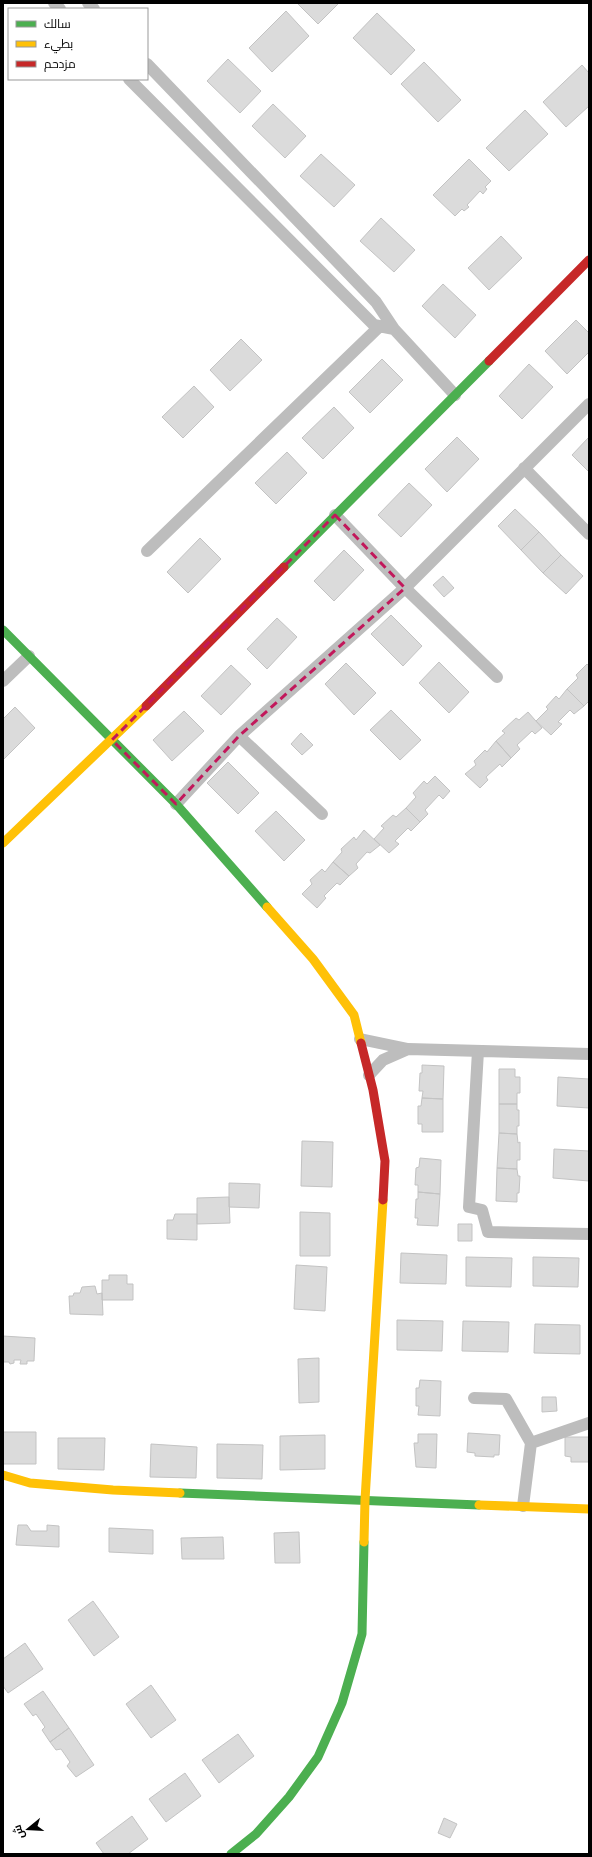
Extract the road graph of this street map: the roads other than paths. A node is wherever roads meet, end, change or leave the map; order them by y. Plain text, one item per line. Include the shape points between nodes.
1 (148, 65) edge
2 (130, 80) edge
3 (589, 260) edge
4 (380, 326) junction
5 (394, 329) junction
6 (455, 395) junction
7 (589, 404) edge
8 (524, 468) junction
9 (335, 515) junction
10 (589, 534) edge
11 (147, 551) dead end
12 (405, 588) junction
13 (3, 630) edge
14 (29, 656) junction
15 (497, 677) dead end
16 (3, 681) edge
17 (239, 736) junction
18 (112, 740) junction
19 (176, 804) junction
20 (322, 814) dead end
21 (3, 843) edge
22 (360, 1039) junction
23 (408, 1049) junction
24 (478, 1050) junction
25 (589, 1054) edge
26 (369, 1075) junction
27 (589, 1234) edge
28 (474, 1398) dead end
29 (589, 1423) edge
30 (531, 1444) junction
31 (3, 1475) edge
32 (365, 1500) junction
33 (523, 1506) junction
34 (589, 1509) edge
35 (231, 1854) edge

1 - 5 street via 376,302
2 - 4 street via 374,325
3 - 6 street
4 - 5 street
4 - 11 street
5 - 6 street
6 - 9 street
7 - 8 street
8 - 10 street
8 - 12 street
9 - 12 street
9 - 18 street
12 - 15 street
12 - 17 street
13 - 14 street
14 - 16 street
14 - 18 street
17 - 19 street
17 - 20 street
18 - 19 street
18 - 21 street
19 - 22 street via 313,959 354,1015
22 - 23 street
22 - 26 street
23 - 24 street
23 - 26 street via 384,1060
24 - 25 street
24 - 27 street via 469,1207 482,1210 488,1232
26 - 32 street via 385,1161
28 - 30 street via 506,1399
29 - 30 street
30 - 33 street
31 - 32 street via 30,1483 113,1490
32 - 33 street
32 - 35 street via 362,1634 342,1703 318,1757 289,1797 256,1834
33 - 34 street

